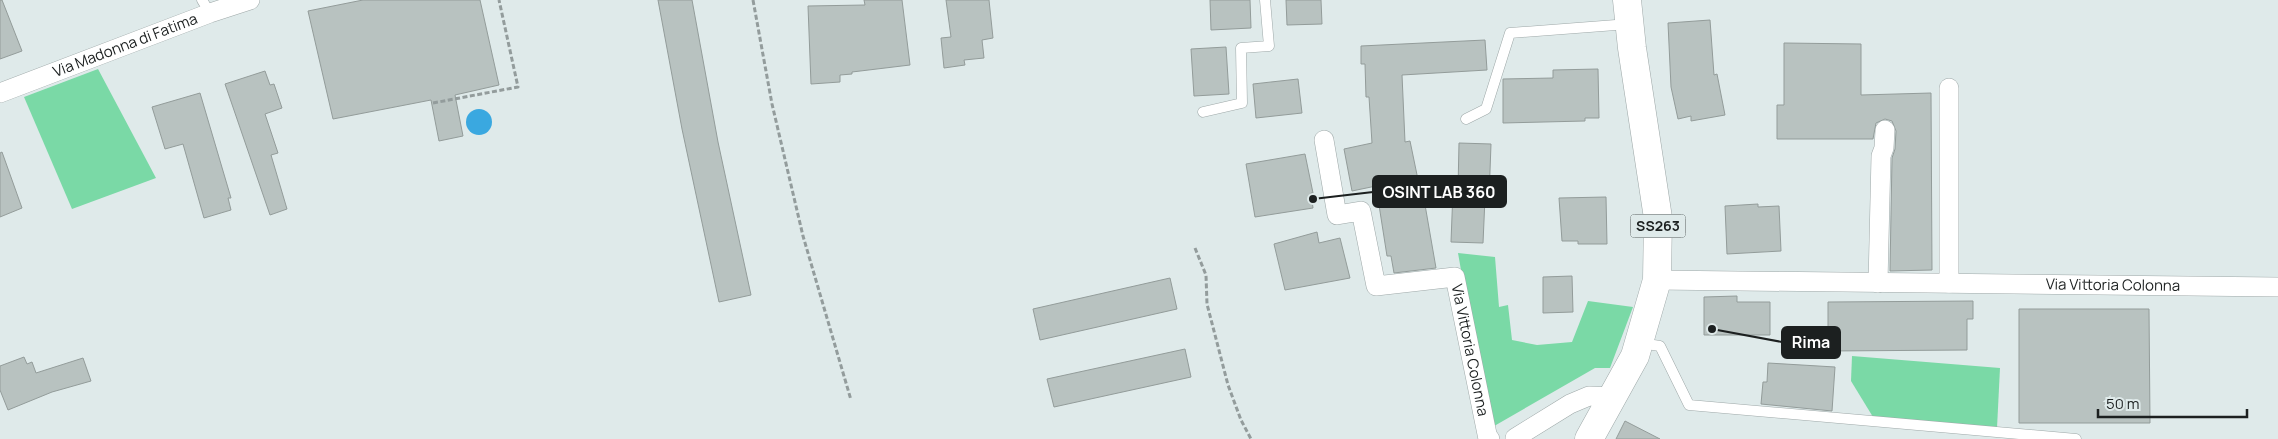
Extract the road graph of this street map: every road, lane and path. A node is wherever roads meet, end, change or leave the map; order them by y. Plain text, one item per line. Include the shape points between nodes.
1 (250, 0) edge
2 (499, 0) edge
3 (753, 0) edge
4 (1265, 0) edge
5 (206, 6) edge
6 (1629, 12) edge
7 (1949, 88) dead end
8 (0, 93) edge
9 (433, 103) dead end
10 (1203, 112) dead end
11 (1466, 119) dead end
12 (1885, 130) dead end
13 (1324, 140) dead end
14 (1195, 248) dead end
15 (1657, 280) junction
16 (1878, 283) junction
17 (1949, 283) junction
18 (2278, 287) edge
19 (1639, 343) junction
20 (1613, 397) junction
21 (851, 400) dead end
22 (1514, 438) edge
23 (1251, 439) edge
24 (1490, 439) edge
25 (1589, 439) edge
26 (2076, 439) edge

1 - 5 street, Via Madonna di Fatima
2 - 9 path via 518,87
3 - 21 path via 772,104 803,236
4 - 10 lane via 1269,46 1242,48 1242,102
5 - 8 street, Via Madonna di Fatima
6 - 11 lane via 1510,33 1486,109
6 - 15 main road, SS263 via 1658,218
7 - 17 street
12 - 16 street via 1881,156
13 - 24 street, Via Vittoria Colonna via 1337,215 1361,211 1376,286 1455,278
14 - 23 path via 1206,275 1207,304 1228,384
15 - 16 street, Via Vittoria Colonna
15 - 19 main road, SS263
16 - 17 street, Via Vittoria Colonna
17 - 18 street, Via Vittoria Colonna
19 - 20 main road, SS263
19 - 26 lane via 1660,346 1689,405
20 - 22 street via 1589,396
20 - 25 main road, SS263

